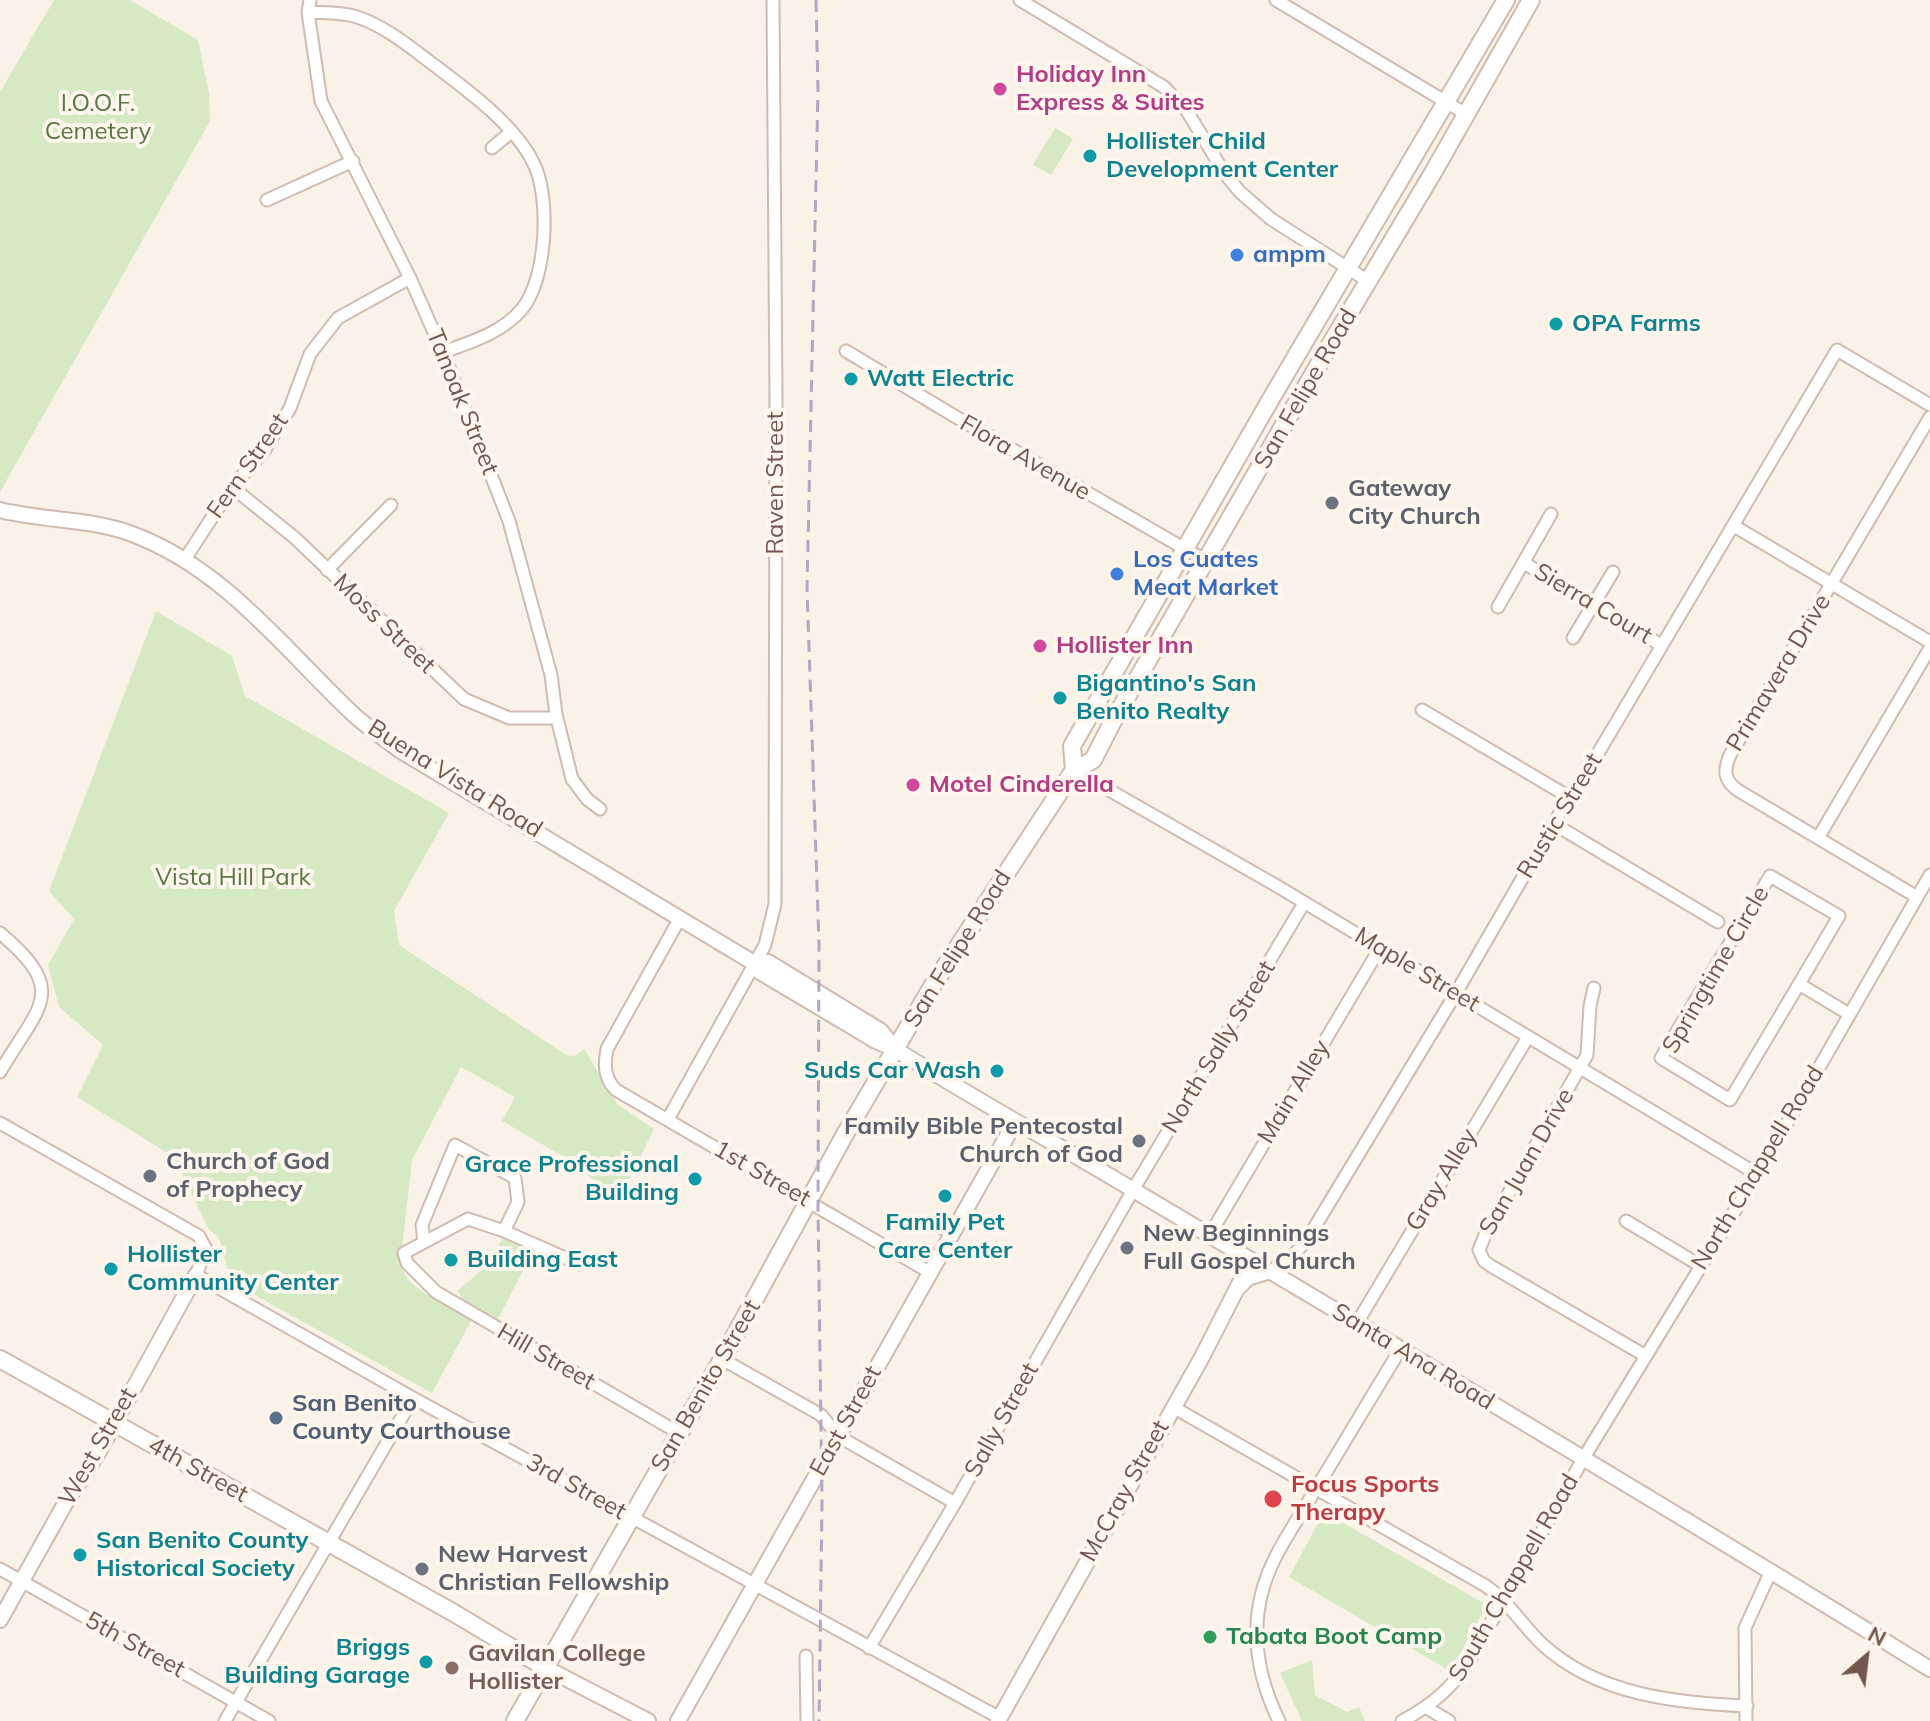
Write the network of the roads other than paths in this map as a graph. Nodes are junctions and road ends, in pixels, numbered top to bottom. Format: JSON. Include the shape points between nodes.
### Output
{"nodes":[{"id":1,"x":773,"y":0,"type":"edge"},
{"id":2,"x":1020,"y":0,"type":"edge"},
{"id":3,"x":1276,"y":0,"type":"edge"},
{"id":4,"x":1506,"y":0,"type":"edge"},
{"id":5,"x":1531,"y":0,"type":"edge"},
{"id":6,"x":309,"y":6,"type":"edge"},
{"id":7,"x":1446,"y":102,"type":"junction"},
{"id":8,"x":1466,"y":114,"type":"junction"},
{"id":9,"x":511,"y":132,"type":"junction"},
{"id":10,"x":492,"y":148,"type":"dead end"},
{"id":11,"x":353,"y":161,"type":"junction"},
{"id":12,"x":267,"y":200,"type":"dead end"},
{"id":13,"x":1348,"y":267,"type":"junction"},
{"id":14,"x":410,"y":278,"type":"junction"},
{"id":15,"x":1368,"y":281,"type":"junction"},
{"id":16,"x":846,"y":351,"type":"dead end"},
{"id":17,"x":443,"y":352,"type":"junction"},
{"id":18,"x":1930,"y":405,"type":"edge"},
{"id":19,"x":1930,"y":417,"type":"edge"},
{"id":20,"x":232,"y":487,"type":"junction"},
{"id":21,"x":391,"y":505,"type":"dead end"},
{"id":22,"x":0,"y":510,"type":"edge"},
{"id":23,"x":1551,"y":514,"type":"dead end"},
{"id":24,"x":1734,"y":526,"type":"junction"},
{"id":25,"x":1184,"y":549,"type":"junction"},
{"id":26,"x":185,"y":559,"type":"junction"},
{"id":27,"x":1206,"y":561,"type":"junction"},
{"id":28,"x":1524,"y":563,"type":"junction"},
{"id":29,"x":327,"y":570,"type":"junction"},
{"id":30,"x":1613,"y":572,"type":"dead end"},
{"id":31,"x":1832,"y":583,"type":"junction"},
{"id":32,"x":1594,"y":604,"type":"junction"},
{"id":33,"x":1498,"y":607,"type":"dead end"},
{"id":34,"x":1573,"y":638,"type":"dead end"},
{"id":35,"x":1661,"y":645,"type":"junction"},
{"id":36,"x":1930,"y":645,"type":"edge"},
{"id":37,"x":1422,"y":710,"type":"dead end"},
{"id":38,"x":556,"y":718,"type":"junction"},
{"id":39,"x":1074,"y":770,"type":"junction"},
{"id":40,"x":1569,"y":797,"type":"junction"},
{"id":41,"x":600,"y":809,"type":"dead end"},
{"id":42,"x":1554,"y":824,"type":"junction"},
{"id":43,"x":1818,"y":838,"type":"junction"},
{"id":44,"x":1930,"y":875,"type":"edge"},
{"id":45,"x":1917,"y":897,"type":"junction"},
{"id":46,"x":1304,"y":903,"type":"junction"},
{"id":47,"x":680,"y":918,"type":"junction"},
{"id":48,"x":1718,"y":922,"type":"dead end"},
{"id":49,"x":0,"y":933,"type":"edge"},
{"id":50,"x":1380,"y":948,"type":"junction"},
{"id":51,"x":754,"y":963,"type":"junction"},
{"id":52,"x":1799,"y":984,"type":"junction"},
{"id":53,"x":1594,"y":988,"type":"dead end"},
{"id":54,"x":1456,"y":993,"type":"junction"},
{"id":55,"x":1849,"y":1014,"type":"junction"},
{"id":56,"x":1528,"y":1037,"type":"junction"},
{"id":57,"x":895,"y":1049,"type":"junction"},
{"id":58,"x":1580,"y":1068,"type":"junction"},
{"id":59,"x":0,"y":1072,"type":"edge"},
{"id":60,"x":668,"y":1119,"type":"junction"},
{"id":61,"x":1015,"y":1122,"type":"junction"},
{"id":62,"x":0,"y":1123,"type":"edge"},
{"id":63,"x":1757,"y":1174,"type":"junction"},
{"id":64,"x":1133,"y":1190,"type":"junction"},
{"id":65,"x":809,"y":1201,"type":"junction"},
{"id":66,"x":1626,"y":1221,"type":"dead end"},
{"id":67,"x":933,"y":1223,"type":"dead end"},
{"id":68,"x":504,"y":1231,"type":"junction"},
{"id":69,"x":953,"y":1234,"type":"junction"},
{"id":70,"x":1209,"y":1236,"type":"junction"},
{"id":71,"x":424,"y":1242,"type":"junction"},
{"id":72,"x":1251,"y":1261,"type":"junction"},
{"id":73,"x":579,"y":1264,"type":"dead end"},
{"id":74,"x":1701,"y":1266,"type":"junction"},
{"id":75,"x":931,"y":1273,"type":"junction"},
{"id":76,"x":1273,"y":1274,"type":"junction"},
{"id":77,"x":196,"y":1275,"type":"junction"},
{"id":78,"x":1233,"y":1295,"type":"junction"},
{"id":79,"x":1357,"y":1323,"type":"junction"},
{"id":80,"x":1400,"y":1350,"type":"junction"},
{"id":81,"x":1644,"y":1355,"type":"junction"},
{"id":82,"x":0,"y":1359,"type":"edge"},
{"id":83,"x":722,"y":1359,"type":"junction"},
{"id":84,"x":413,"y":1398,"type":"junction"},
{"id":85,"x":1173,"y":1407,"type":"junction"},
{"id":86,"x":114,"y":1425,"type":"junction"},
{"id":87,"x":679,"y":1433,"type":"junction"},
{"id":88,"x":838,"y":1436,"type":"junction"},
{"id":89,"x":1583,"y":1459,"type":"junction"},
{"id":90,"x":1316,"y":1489,"type":"junction"},
{"id":91,"x":955,"y":1503,"type":"junction"},
{"id":92,"x":631,"y":1517,"type":"junction"},
{"id":93,"x":330,"y":1544,"type":"junction"},
{"id":94,"x":0,"y":1569,"type":"edge"},
{"id":95,"x":1771,"y":1571,"type":"junction"},
{"id":96,"x":22,"y":1581,"type":"junction"},
{"id":97,"x":755,"y":1585,"type":"junction"},
{"id":98,"x":1505,"y":1600,"type":"junction"},
{"id":99,"x":0,"y":1620,"type":"edge"},
{"id":100,"x":869,"y":1648,"type":"junction"},
{"id":101,"x":806,"y":1656,"type":"dead end"},
{"id":102,"x":544,"y":1667,"type":"junction"},
{"id":103,"x":1930,"y":1669,"type":"edge"},
{"id":104,"x":235,"y":1702,"type":"junction"},
{"id":105,"x":1747,"y":1706,"type":"junction"},
{"id":106,"x":1427,"y":1708,"type":"junction"},
{"id":107,"x":999,"y":1719,"type":"edge"},
{"id":108,"x":225,"y":1721,"type":"edge"},
{"id":109,"x":269,"y":1721,"type":"edge"},
{"id":110,"x":515,"y":1721,"type":"edge"},
{"id":111,"x":648,"y":1721,"type":"edge"},
{"id":112,"x":678,"y":1721,"type":"edge"},
{"id":113,"x":807,"y":1721,"type":"edge"},
{"id":114,"x":1279,"y":1721,"type":"edge"},
{"id":115,"x":1402,"y":1721,"type":"edge"},
{"id":116,"x":1449,"y":1721,"type":"edge"},
{"id":117,"x":1746,"y":1721,"type":"edge"}],
"edges":[{"from":1,"to":51,"type":"street","name":"Raven Street","via":[[775,904],[765,945]]},
{"from":2,"to":13,"type":"street","via":[[1164,87],[1187,111],[1240,192],[1271,219]]},
{"from":3,"to":7,"type":"street"},
{"from":4,"to":7,"type":"main road","name":"San Felipe Road"},
{"from":5,"to":8,"type":"main road","name":"San Felipe Road"},
{"from":6,"to":9,"type":"street","via":[[356,16],[395,36],[462,86]]},
{"from":6,"to":11,"type":"street","name":"Tanoak Street","via":[[321,101]]},
{"from":7,"to":8,"type":"street"},
{"from":7,"to":13,"type":"main road","name":"San Felipe Road"},
{"from":8,"to":15,"type":"main road","name":"San Felipe Road"},
{"from":9,"to":10,"type":"street"},
{"from":9,"to":17,"type":"street","via":[[534,163],[545,213],[543,259],[523,308],[492,334]]},
{"from":11,"to":12,"type":"street"},
{"from":11,"to":14,"type":"street","name":"Tanoak Street"},
{"from":13,"to":15,"type":"street"},
{"from":13,"to":25,"type":"main road","name":"San Felipe Road"},
{"from":14,"to":17,"type":"street","name":"Tanoak Street"},
{"from":14,"to":20,"type":"street","name":"Fern Street","via":[[338,318],[310,354],[290,408],[264,451]]},
{"from":15,"to":27,"type":"main road","name":"San Felipe Road"},
{"from":16,"to":25,"type":"street","name":"Flora Avenue"},
{"from":17,"to":38,"type":"street","name":"Tanoak Street","via":[[509,521],[551,675]]},
{"from":18,"to":24,"type":"street","name":"Rustic Street","via":[[1837,350]]},
{"from":19,"to":31,"type":"street","name":"Primavera Drive"},
{"from":20,"to":26,"type":"street","name":"Fern Street"},
{"from":20,"to":29,"type":"street","name":"Moss Street"},
{"from":21,"to":29,"type":"street"},
{"from":22,"to":26,"type":"street","name":"Buena Vista Road","via":[[129,532]]},
{"from":23,"to":28,"type":"street"},
{"from":24,"to":31,"type":"street"},
{"from":24,"to":35,"type":"street","name":"Rustic Street"},
{"from":25,"to":27,"type":"street","name":"Flora Avenue"},
{"from":25,"to":39,"type":"main road","name":"San Felipe Road","via":[[1072,746]]},
{"from":26,"to":47,"type":"street","name":"Buena Vista Road","via":[[220,584],[355,716],[401,751]]},
{"from":27,"to":39,"type":"main road","name":"San Felipe Road","via":[[1093,760]]},
{"from":28,"to":32,"type":"street","name":"Sierra Court"},
{"from":28,"to":33,"type":"street"},
{"from":29,"to":38,"type":"street","name":"Moss Street","via":[[464,699],[509,718]]},
{"from":30,"to":32,"type":"street"},
{"from":31,"to":36,"type":"street"},
{"from":31,"to":43,"type":"street","name":"Primavera Drive","via":[[1725,768],[1732,787]]},
{"from":32,"to":34,"type":"street"},
{"from":32,"to":35,"type":"street","name":"Sierra Court"},
{"from":35,"to":40,"type":"street","name":"Rustic Street"},
{"from":36,"to":43,"type":"street"},
{"from":37,"to":40,"type":"street"},
{"from":38,"to":41,"type":"street","name":"Tanoak Street","via":[[572,779]]},
{"from":39,"to":46,"type":"street","name":"Maple Street"},
{"from":39,"to":57,"type":"main road","name":"San Felipe Road"},
{"from":40,"to":42,"type":"street","name":"Rustic Street"},
{"from":42,"to":48,"type":"street"},
{"from":42,"to":54,"type":"street","name":"Rustic Street"},
{"from":43,"to":45,"type":"street","name":"Primavera Drive"},
{"from":44,"to":45,"type":"street","name":"North Chappell Road"},
{"from":45,"to":55,"type":"street","name":"North Chappell Road"},
{"from":46,"to":50,"type":"street","name":"Maple Street"},
{"from":46,"to":64,"type":"street","name":"North Sally Street"},
{"from":47,"to":51,"type":"street","name":"Buena Vista Road"},
{"from":47,"to":60,"type":"street","name":"1st Street","via":[[612,1037],[605,1067],[616,1090]]},
{"from":49,"to":59,"type":"street","via":[[35,967],[44,990]]},
{"from":50,"to":54,"type":"street","name":"Maple Street"},
{"from":50,"to":70,"type":"street","name":"Main Alley"},
{"from":51,"to":57,"type":"street","name":"Buena Vista Road","via":[[760,972]]},
{"from":51,"to":60,"type":"street","name":"Raven Street"},
{"from":52,"to":52,"type":"street","name":"Springtime Circle","via":[[1839,916],[1770,876],[1661,1058],[1730,1100]]},
{"from":52,"to":55,"type":"street"},
{"from":53,"to":58,"type":"street","via":[[1590,1043]]},
{"from":54,"to":56,"type":"street","name":"Maple Street"},
{"from":54,"to":76,"type":"street","name":"Rustic Street","via":[[1308,1238],[1291,1262]]},
{"from":55,"to":63,"type":"street","name":"North Chappell Road"},
{"from":56,"to":58,"type":"street","name":"Maple Street"},
{"from":56,"to":79,"type":"street","name":"Gray Alley"},
{"from":57,"to":61,"type":"street","name":"Santa Ana Road"},
{"from":57,"to":65,"type":"main road","name":"San Benito Street"},
{"from":58,"to":63,"type":"street","name":"Maple Street"},
{"from":58,"to":81,"type":"street","name":"San Juan Drive","via":[[1485,1235],[1480,1255]]},
{"from":60,"to":65,"type":"street","name":"1st Street"},
{"from":61,"to":64,"type":"street","name":"Santa Ana Road"},
{"from":61,"to":69,"type":"street","name":"East Street"},
{"from":62,"to":77,"type":"street","via":[[199,1236],[206,1249]]},
{"from":63,"to":74,"type":"street","name":"North Chappell Road"},
{"from":64,"to":70,"type":"street","name":"Santa Ana Road"},
{"from":64,"to":91,"type":"street","name":"Sally Street"},
{"from":65,"to":75,"type":"street","name":"1st Street"},
{"from":65,"to":83,"type":"main road","name":"San Benito Street"},
{"from":66,"to":74,"type":"street"},
{"from":67,"to":69,"type":"street"},
{"from":68,"to":71,"type":"street","via":[[468,1219]]},
{"from":68,"to":71,"type":"street","via":[[518,1202],[515,1178],[455,1145],[422,1225]]},
{"from":68,"to":73,"type":"street"},
{"from":69,"to":75,"type":"street","name":"East Street"},
{"from":70,"to":72,"type":"street","name":"Santa Ana Road"},
{"from":71,"to":87,"type":"street","name":"Hill Street","via":[[404,1253],[407,1263],[436,1292]]},
{"from":72,"to":76,"type":"street","name":"Santa Ana Road"},
{"from":72,"to":78,"type":"street","name":"McCray Street"},
{"from":74,"to":81,"type":"street","name":"North Chappell Road"},
{"from":75,"to":88,"type":"street","name":"East Street"},
{"from":76,"to":78,"type":"street","name":"Rustic Street","via":[[1249,1279]]},
{"from":76,"to":79,"type":"street","name":"Santa Ana Road"},
{"from":77,"to":84,"type":"street","name":"3rd Street"},
{"from":77,"to":86,"type":"street","name":"West Street"},
{"from":78,"to":85,"type":"street","name":"McCray Street"},
{"from":79,"to":80,"type":"street","name":"Santa Ana Road"},
{"from":80,"to":89,"type":"street","name":"Santa Ana Road"},
{"from":80,"to":90,"type":"street"},
{"from":81,"to":89,"type":"street","name":"North Chappell Road"},
{"from":82,"to":86,"type":"main road","name":"4th Street"},
{"from":83,"to":87,"type":"main road","name":"San Benito Street"},
{"from":83,"to":88,"type":"street","via":[[821,1415]]},
{"from":84,"to":92,"type":"street","name":"3rd Street"},
{"from":84,"to":93,"type":"street"},
{"from":85,"to":90,"type":"street"},
{"from":85,"to":107,"type":"street","name":"McCray Street"},
{"from":86,"to":93,"type":"main road","name":"4th Street"},
{"from":86,"to":96,"type":"street","name":"West Street"},
{"from":87,"to":92,"type":"main road","name":"San Benito Street"},
{"from":88,"to":91,"type":"street"},
{"from":88,"to":97,"type":"street","name":"East Street"},
{"from":89,"to":95,"type":"street","name":"Santa Ana Road"},
{"from":89,"to":98,"type":"street","name":"South Chappell Road"},
{"from":90,"to":98,"type":"street"},
{"from":90,"to":114,"type":"street","via":[[1267,1578],[1259,1609],[1261,1676]]},
{"from":91,"to":100,"type":"street","name":"Sally Street"},
{"from":92,"to":97,"type":"street","name":"3rd Street"},
{"from":92,"to":102,"type":"main road","name":"San Benito Street"},
{"from":93,"to":102,"type":"main road","name":"4th Street"},
{"from":93,"to":104,"type":"street"},
{"from":94,"to":96,"type":"street","name":"5th Street"},
{"from":95,"to":103,"type":"street","name":"Santa Ana Road"},
{"from":95,"to":105,"type":"street","via":[[1745,1628]]},
{"from":96,"to":99,"type":"street","name":"West Street"},
{"from":96,"to":104,"type":"street","name":"5th Street"},
{"from":97,"to":100,"type":"street","name":"3rd Street"},
{"from":97,"to":112,"type":"street","name":"East Street"},
{"from":98,"to":105,"type":"street","via":[[1543,1645],[1603,1681],[1660,1698]]},
{"from":98,"to":106,"type":"street","name":"South Chappell Road","via":[[1458,1679]]},
{"from":100,"to":107,"type":"street","name":"3rd Street"},
{"from":101,"to":113,"type":"street"},
{"from":102,"to":110,"type":"main road","name":"San Benito Street"},
{"from":102,"to":111,"type":"street","name":"4th Street"},
{"from":104,"to":108,"type":"street"},
{"from":104,"to":109,"type":"street","name":"5th Street"},
{"from":105,"to":117,"type":"street"},
{"from":106,"to":115,"type":"street","name":"South Chappell Road"},
{"from":106,"to":116,"type":"street"}]}
